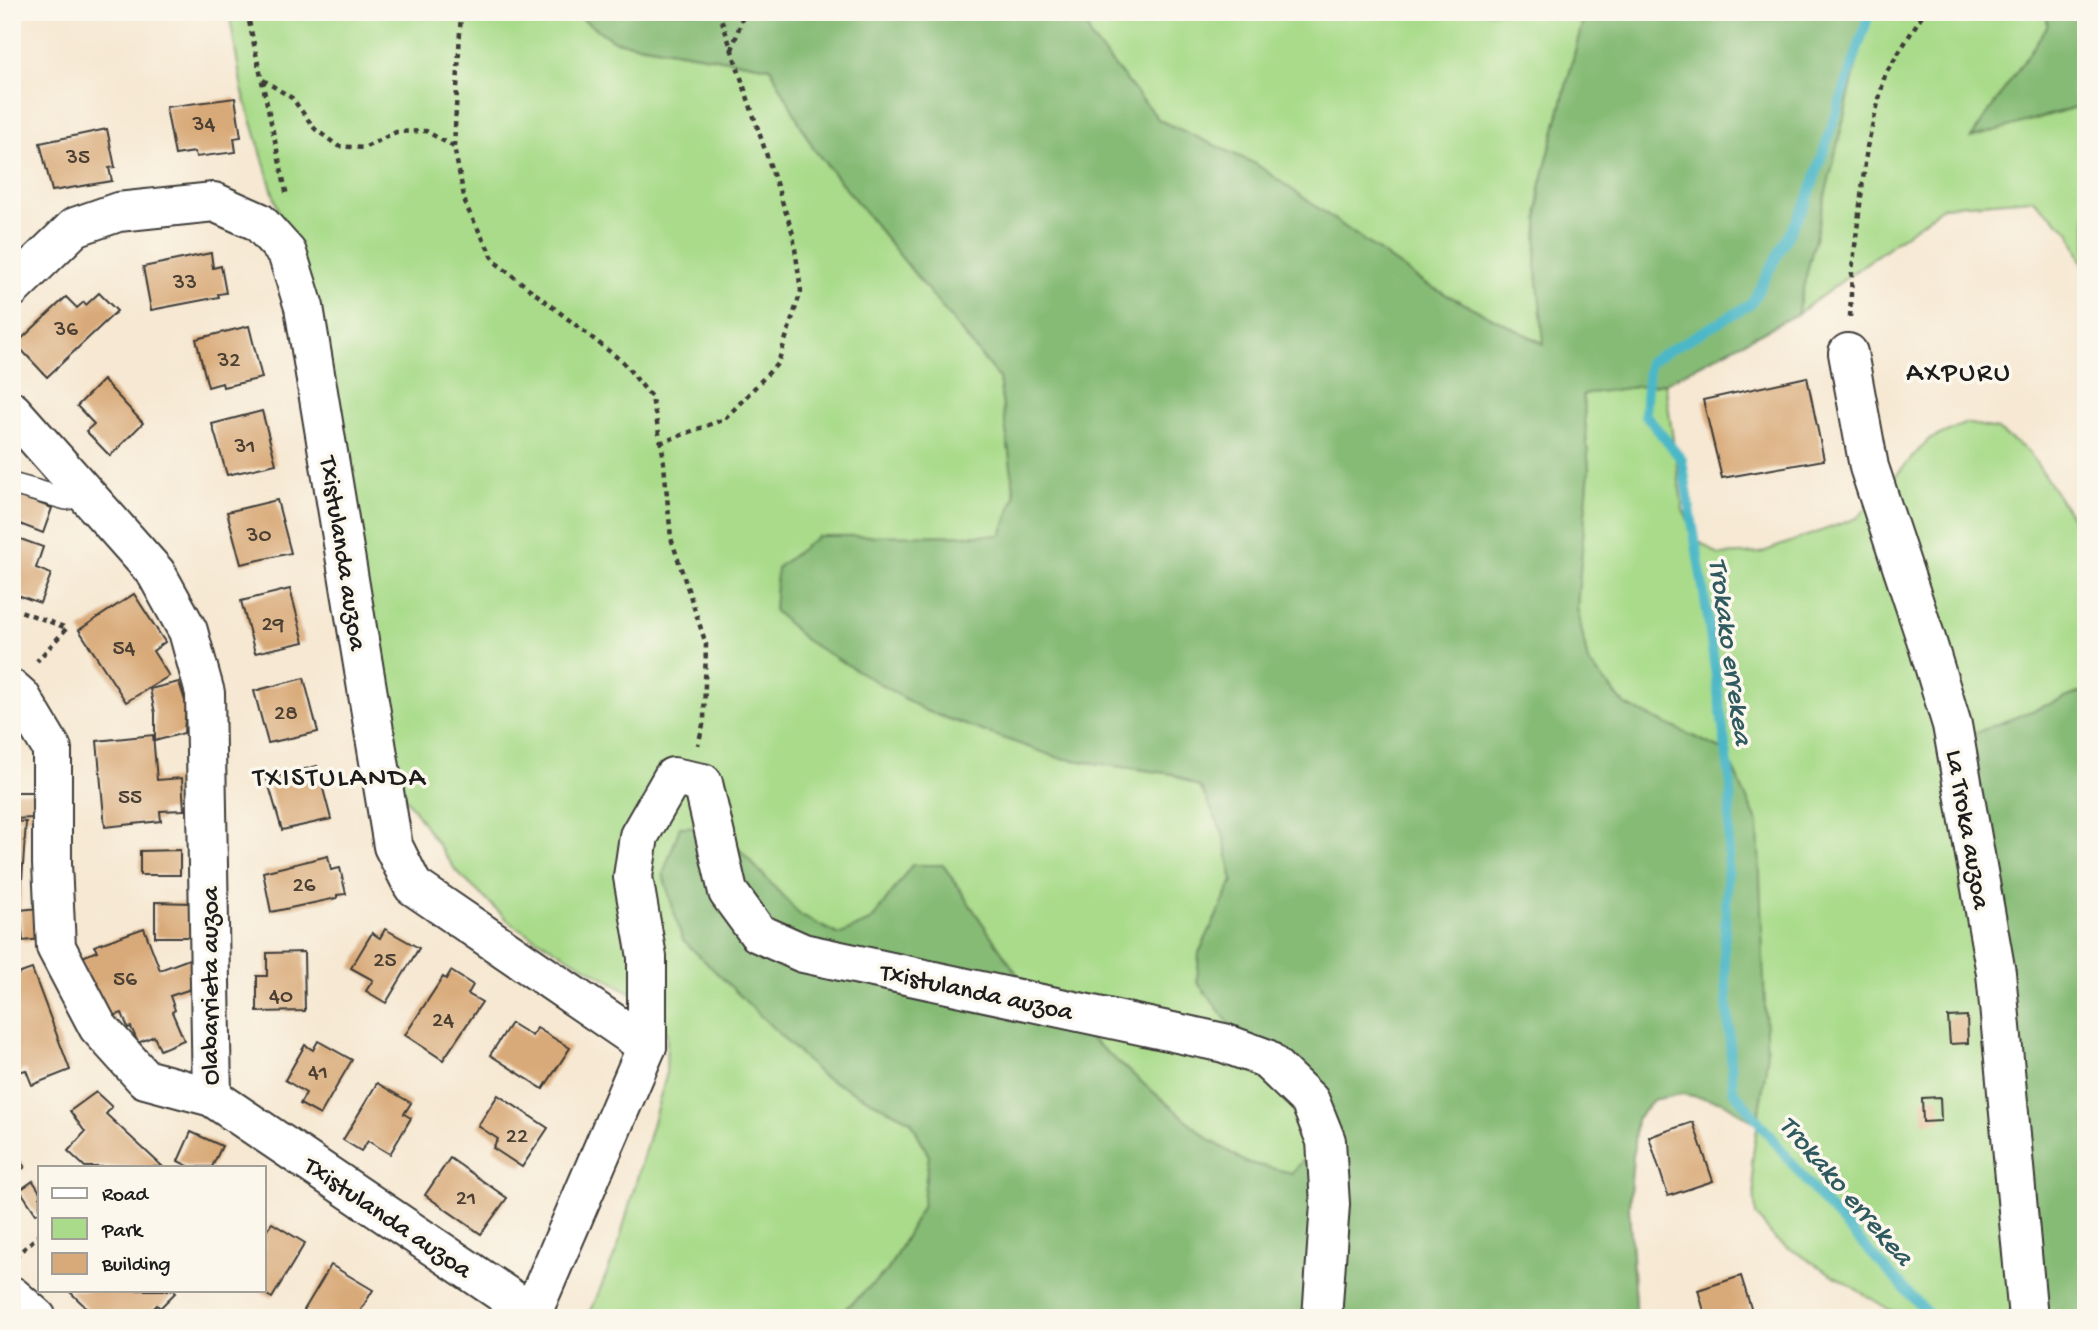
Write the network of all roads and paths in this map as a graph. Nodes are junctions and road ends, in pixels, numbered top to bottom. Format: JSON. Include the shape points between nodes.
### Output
{"nodes":[{"id":1,"x":247,"y":12,"type":"edge"},
{"id":2,"x":461,"y":12,"type":"edge"},
{"id":3,"x":719,"y":12,"type":"edge"},
{"id":4,"x":744,"y":12,"type":"edge"},
{"id":5,"x":1923,"y":12,"type":"edge"},
{"id":6,"x":732,"y":51,"type":"junction"},
{"id":7,"x":263,"y":80,"type":"junction"},
{"id":8,"x":454,"y":147,"type":"junction"},
{"id":9,"x":275,"y":240,"type":"junction"},
{"id":10,"x":12,"y":288,"type":"edge"},
{"id":11,"x":1848,"y":352,"type":"joint"},
{"id":12,"x":12,"y":411,"type":"edge"},
{"id":13,"x":660,"y":443,"type":"junction"},
{"id":14,"x":12,"y":484,"type":"edge"},
{"id":15,"x":86,"y":494,"type":"junction"},
{"id":16,"x":12,"y":608,"type":"edge"},
{"id":17,"x":21,"y":674,"type":"edge"},
{"id":18,"x":690,"y":780,"type":"junction"},
{"id":19,"x":647,"y":1046,"type":"junction"},
{"id":20,"x":212,"y":1097,"type":"junction"},
{"id":21,"x":38,"y":1236,"type":"edge"},
{"id":22,"x":12,"y":1260,"type":"edge"},
{"id":23,"x":12,"y":1296,"type":"edge"},
{"id":24,"x":531,"y":1315,"type":"edge"},
{"id":25,"x":37,"y":1318,"type":"edge"},
{"id":26,"x":1322,"y":1318,"type":"edge"},
{"id":27,"x":2028,"y":1318,"type":"edge"}],
"edges":[{"from":1,"to":7,"type":"path"},
{"from":2,"to":8,"type":"path"},
{"from":3,"to":6,"type":"path"},
{"from":4,"to":6,"type":"path"},
{"from":5,"to":11,"type":"path","via":[[1885,75],[1867,147]]},
{"from":6,"to":13,"type":"path","via":[[793,234],[801,290],[778,363],[725,419]]},
{"from":7,"to":8,"type":"path","via":[[292,98],[315,130],[338,146],[364,148],[396,132],[426,131]]},
{"from":7,"to":9,"type":"path","via":[[291,213]]},
{"from":8,"to":13,"type":"path","via":[[466,206],[495,262],[623,362],[652,398]]},
{"from":9,"to":10,"type":"street","name":"Txistulanda auzoa","via":[[259,222],[214,202],[118,212],[75,227]]},
{"from":9,"to":19,"type":"street","name":"Txistulanda auzoa","via":[[287,253],[304,307],[393,846],[413,886]]},
{"from":11,"to":27,"type":"street","name":"La Troka auzoa","via":[[1869,467],[1952,725],[1996,973]]},
{"from":12,"to":15,"type":"street"},
{"from":13,"to":18,"type":"path","via":[[671,538],[706,645],[704,721]]},
{"from":14,"to":15,"type":"lane","via":[[66,499]]},
{"from":15,"to":20,"type":"street","name":"Olabarrieta auzoa","via":[[156,573],[188,631],[205,693]]},
{"from":16,"to":17,"type":"path","via":[[67,628]]},
{"from":17,"to":20,"type":"street","name":"Olabarrieta auzoa","via":[[21,697],[52,750],[56,947],[98,1027],[145,1079]]},
{"from":18,"to":19,"type":"street","name":"Txistulanda auzoa","via":[[673,777],[639,836],[633,877],[647,957]]},
{"from":18,"to":26,"type":"street","name":"Txistulanda auzoa","via":[[703,783],[728,892],[758,933],[803,953],[1224,1043],[1265,1058],[1310,1101],[1326,1141],[1329,1204]]},
{"from":19,"to":24,"type":"street","name":"Txistulanda auzoa"},
{"from":20,"to":24,"type":"street","name":"Txistulanda auzoa"},
{"from":21,"to":22,"type":"path"},
{"from":23,"to":25,"type":"street"}]}
